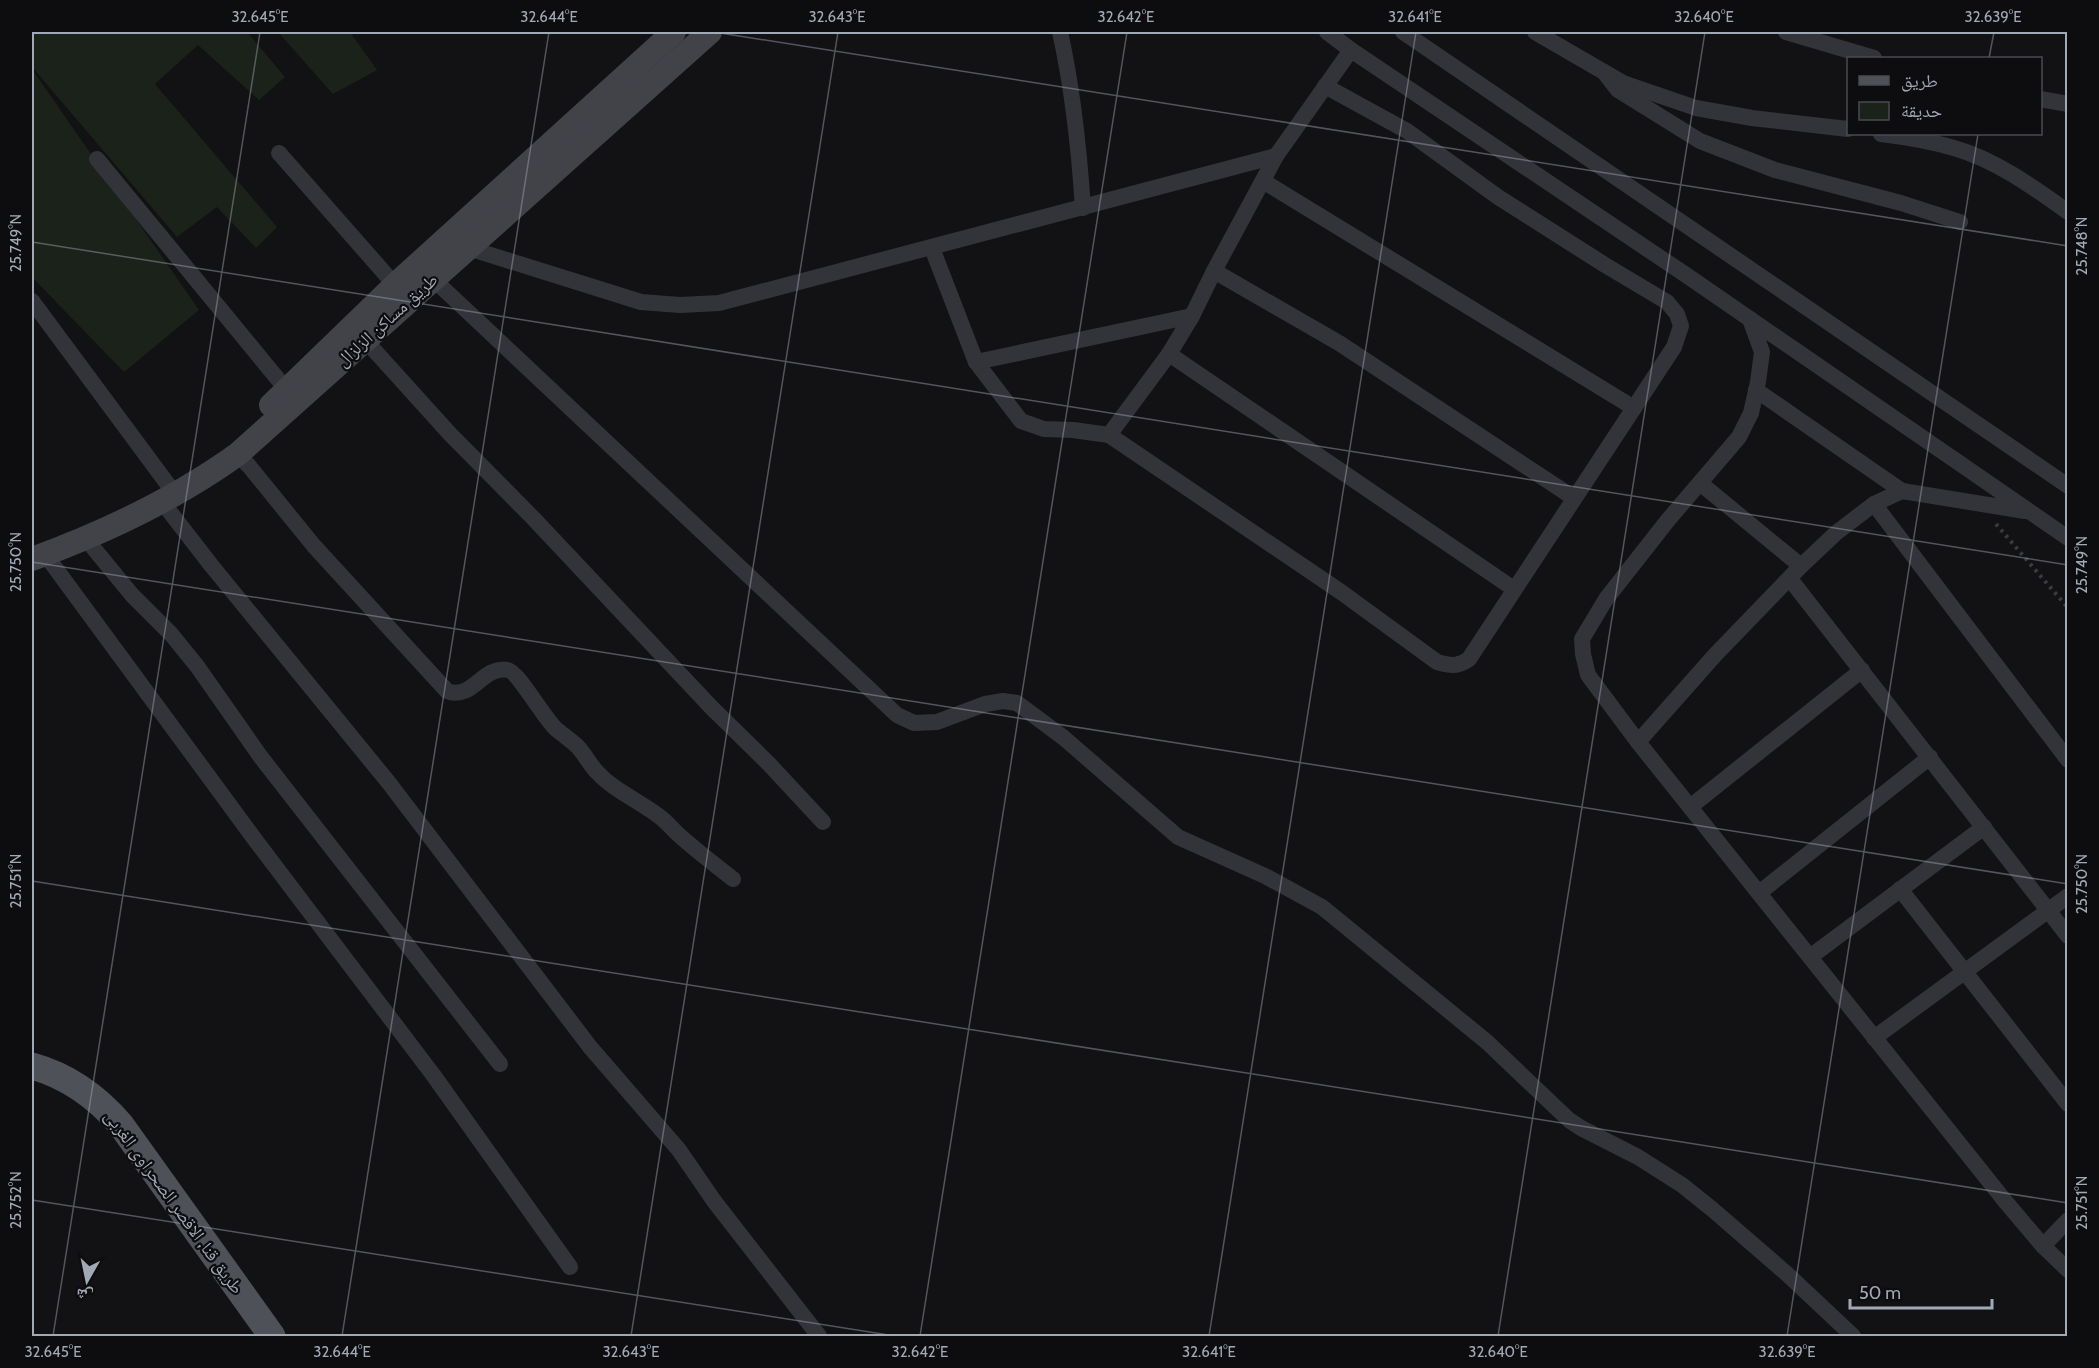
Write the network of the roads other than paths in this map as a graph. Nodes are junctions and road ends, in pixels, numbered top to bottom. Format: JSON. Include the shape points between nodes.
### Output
{"nodes":[{"id":1,"x":674,"y":32,"type":"edge"},
{"id":2,"x":710,"y":32,"type":"edge"},
{"id":3,"x":1060,"y":32,"type":"edge"},
{"id":4,"x":1327,"y":32,"type":"edge"},
{"id":5,"x":1403,"y":32,"type":"edge"},
{"id":6,"x":1535,"y":32,"type":"edge"},
{"id":7,"x":1786,"y":32,"type":"edge"},
{"id":8,"x":1351,"y":50,"type":"junction"},
{"id":9,"x":1871,"y":57,"type":"edge"},
{"id":10,"x":1604,"y":72,"type":"junction"},
{"id":11,"x":1325,"y":86,"type":"junction"},
{"id":12,"x":2042,"y":99,"type":"edge"},
{"id":13,"x":2067,"y":104,"type":"edge"},
{"id":14,"x":1847,"y":129,"type":"edge"},
{"id":15,"x":1889,"y":135,"type":"edge"},
{"id":16,"x":279,"y":153,"type":"dead end"},
{"id":17,"x":1276,"y":156,"type":"junction"},
{"id":18,"x":97,"y":159,"type":"dead end"},
{"id":19,"x":1263,"y":181,"type":"junction"},
{"id":20,"x":1083,"y":208,"type":"junction"},
{"id":21,"x":2067,"y":212,"type":"edge"},
{"id":22,"x":1960,"y":222,"type":"dead end"},
{"id":23,"x":455,"y":244,"type":"junction"},
{"id":24,"x":932,"y":248,"type":"junction"},
{"id":25,"x":1214,"y":271,"type":"junction"},
{"id":26,"x":432,"y":279,"type":"junction"},
{"id":27,"x":394,"y":285,"type":"junction"},
{"id":28,"x":32,"y":301,"type":"edge"},
{"id":29,"x":1192,"y":316,"type":"junction"},
{"id":30,"x":1750,"y":319,"type":"junction"},
{"id":31,"x":365,"y":340,"type":"junction"},
{"id":32,"x":1169,"y":354,"type":"junction"},
{"id":33,"x":976,"y":362,"type":"junction"},
{"id":34,"x":286,"y":389,"type":"junction"},
{"id":35,"x":1756,"y":390,"type":"junction"},
{"id":36,"x":1634,"y":408,"type":"junction"},
{"id":37,"x":1109,"y":435,"type":"junction"},
{"id":38,"x":238,"y":454,"type":"junction"},
{"id":39,"x":1700,"y":483,"type":"junction"},
{"id":40,"x":2067,"y":486,"type":"edge"},
{"id":41,"x":1902,"y":491,"type":"junction"},
{"id":42,"x":166,"y":494,"type":"junction"},
{"id":43,"x":1574,"y":498,"type":"junction"},
{"id":44,"x":1874,"y":504,"type":"junction"},
{"id":45,"x":2030,"y":512,"type":"junction"},
{"id":46,"x":2067,"y":538,"type":"edge"},
{"id":47,"x":86,"y":540,"type":"junction"},
{"id":48,"x":36,"y":554,"type":"edge"},
{"id":49,"x":1801,"y":566,"type":"junction"},
{"id":50,"x":1790,"y":579,"type":"junction"},
{"id":51,"x":1514,"y":589,"type":"junction"},
{"id":52,"x":1862,"y":670,"type":"junction"},
{"id":53,"x":1638,"y":742,"type":"junction"},
{"id":54,"x":1930,"y":757,"type":"junction"},
{"id":55,"x":2067,"y":760,"type":"edge"},
{"id":56,"x":1690,"y":807,"type":"junction"},
{"id":57,"x":823,"y":822,"type":"dead end"},
{"id":58,"x":1984,"y":827,"type":"junction"},
{"id":59,"x":733,"y":879,"type":"dead end"},
{"id":60,"x":1900,"y":890,"type":"junction"},
{"id":61,"x":1759,"y":893,"type":"junction"},
{"id":62,"x":2067,"y":896,"type":"edge"},
{"id":63,"x":2046,"y":910,"type":"junction"},
{"id":64,"x":2067,"y":936,"type":"edge"},
{"id":65,"x":1810,"y":957,"type":"junction"},
{"id":66,"x":1965,"y":970,"type":"junction"},
{"id":67,"x":1874,"y":1038,"type":"junction"},
{"id":68,"x":500,"y":1064,"type":"dead end"},
{"id":69,"x":32,"y":1066,"type":"edge"},
{"id":70,"x":2067,"y":1104,"type":"edge"},
{"id":71,"x":2067,"y":1220,"type":"edge"},
{"id":72,"x":2043,"y":1246,"type":"junction"},
{"id":73,"x":570,"y":1267,"type":"dead end"},
{"id":74,"x":2067,"y":1270,"type":"edge"},
{"id":75,"x":272,"y":1336,"type":"edge"},
{"id":76,"x":819,"y":1336,"type":"edge"},
{"id":77,"x":1853,"y":1336,"type":"edge"}],
"edges":[{"from":1,"to":23,"type":"street","name":"طريق مساكن الزلزال"},
{"from":2,"to":23,"type":"street","name":"طريق مساكن الزلزال"},
{"from":3,"to":20,"type":"street","via":[[1078,137]]},
{"from":4,"to":8,"type":"street"},
{"from":5,"to":40,"type":"street"},
{"from":6,"to":10,"type":"street"},
{"from":7,"to":9,"type":"street"},
{"from":8,"to":11,"type":"street"},
{"from":8,"to":30,"type":"street"},
{"from":10,"to":14,"type":"street","via":[[1623,83],[1696,108]]},
{"from":10,"to":22,"type":"street","via":[[1618,90],[1700,141],[1775,170],[1901,202]]},
{"from":11,"to":17,"type":"street"},
{"from":11,"to":36,"type":"street","via":[[1407,131],[1498,197],[1671,306],[1681,326],[1674,347]]},
{"from":12,"to":13,"type":"street"},
{"from":15,"to":21,"type":"street","via":[[1919,139],[1998,166]]},
{"from":16,"to":27,"type":"street"},
{"from":17,"to":19,"type":"street"},
{"from":17,"to":20,"type":"street"},
{"from":18,"to":34,"type":"street"},
{"from":19,"to":25,"type":"street"},
{"from":19,"to":36,"type":"street"},
{"from":20,"to":24,"type":"street"},
{"from":23,"to":24,"type":"street","via":[[632,299],[680,305],[719,303]]},
{"from":23,"to":26,"type":"street","name":"طريق مساكن الزلزال"},
{"from":23,"to":27,"type":"street","name":"طريق مساكن الزلزال"},
{"from":24,"to":33,"type":"street"},
{"from":25,"to":29,"type":"street"},
{"from":25,"to":43,"type":"street","via":[[1340,343]]},
{"from":26,"to":31,"type":"street","name":"طريق مساكن الزلزال"},
{"from":26,"to":77,"type":"street","via":[[897,715],[914,723],[937,722],[985,704],[1017,703],[1064,738],[1178,837],[1322,907],[1486,1042],[1569,1120],[1660,1170],[1712,1209]]},
{"from":27,"to":34,"type":"street","name":"طريق مساكن الزلزال"},
{"from":28,"to":42,"type":"street"},
{"from":29,"to":32,"type":"street"},
{"from":29,"to":33,"type":"street"},
{"from":30,"to":35,"type":"street","via":[[1762,352]]},
{"from":30,"to":45,"type":"street"},
{"from":31,"to":38,"type":"street","name":"طريق مساكن الزلزال"},
{"from":31,"to":57,"type":"street","via":[[450,434]]},
{"from":32,"to":37,"type":"street"},
{"from":32,"to":51,"type":"street"},
{"from":33,"to":37,"type":"street","via":[[1021,421],[1044,429]]},
{"from":34,"to":42,"type":"street","name":"طريق مساكن الزلزال","via":[[250,427]]},
{"from":35,"to":39,"type":"street","via":[[1751,413],[1739,437]]},
{"from":35,"to":41,"type":"street"},
{"from":36,"to":43,"type":"street"},
{"from":37,"to":51,"type":"street","via":[[1437,662],[1459,666],[1469,659]]},
{"from":38,"to":42,"type":"street","name":"طريق مساكن الزلزال","via":[[205,477]]},
{"from":38,"to":59,"type":"street","via":[[314,546],[447,691],[468,691],[497,670],[514,672],[544,716],[578,747],[596,772],[661,817]]},
{"from":39,"to":49,"type":"street"},
{"from":39,"to":53,"type":"street","via":[[1606,599],[1582,639],[1588,675]]},
{"from":41,"to":44,"type":"street"},
{"from":41,"to":45,"type":"street"},
{"from":42,"to":47,"type":"street","name":"طريق مساكن الزلزال"},
{"from":42,"to":48,"type":"street","name":"طريق مساكن الزلزال","via":[[106,518]]},
{"from":42,"to":76,"type":"street","via":[[211,565],[389,783],[591,1047],[679,1150]]},
{"from":43,"to":51,"type":"street"},
{"from":44,"to":49,"type":"street"},
{"from":44,"to":55,"type":"street"},
{"from":45,"to":46,"type":"street"},
{"from":47,"to":48,"type":"street","name":"طريق مساكن الزلزال"},
{"from":47,"to":68,"type":"street","via":[[197,666],[260,756]]},
{"from":48,"to":73,"type":"street","via":[[434,1076]]},
{"from":49,"to":50,"type":"street"},
{"from":50,"to":52,"type":"street"},
{"from":50,"to":53,"type":"street","via":[[1715,655]]},
{"from":52,"to":54,"type":"street"},
{"from":52,"to":56,"type":"street"},
{"from":53,"to":56,"type":"street"},
{"from":54,"to":58,"type":"street"},
{"from":54,"to":61,"type":"street"},
{"from":56,"to":61,"type":"street"},
{"from":58,"to":60,"type":"street"},
{"from":58,"to":63,"type":"street"},
{"from":60,"to":65,"type":"street"},
{"from":60,"to":66,"type":"street"},
{"from":61,"to":65,"type":"street"},
{"from":62,"to":63,"type":"street"},
{"from":63,"to":64,"type":"street"},
{"from":63,"to":66,"type":"street"},
{"from":65,"to":67,"type":"street"},
{"from":66,"to":67,"type":"street"},
{"from":66,"to":70,"type":"street"},
{"from":67,"to":72,"type":"street"},
{"from":69,"to":75,"type":"main road","name":"طريق قنا, الاقصر الصحراوى الغربى","via":[[73,1083],[107,1109]]},
{"from":71,"to":72,"type":"street"},
{"from":72,"to":74,"type":"street"}]}
